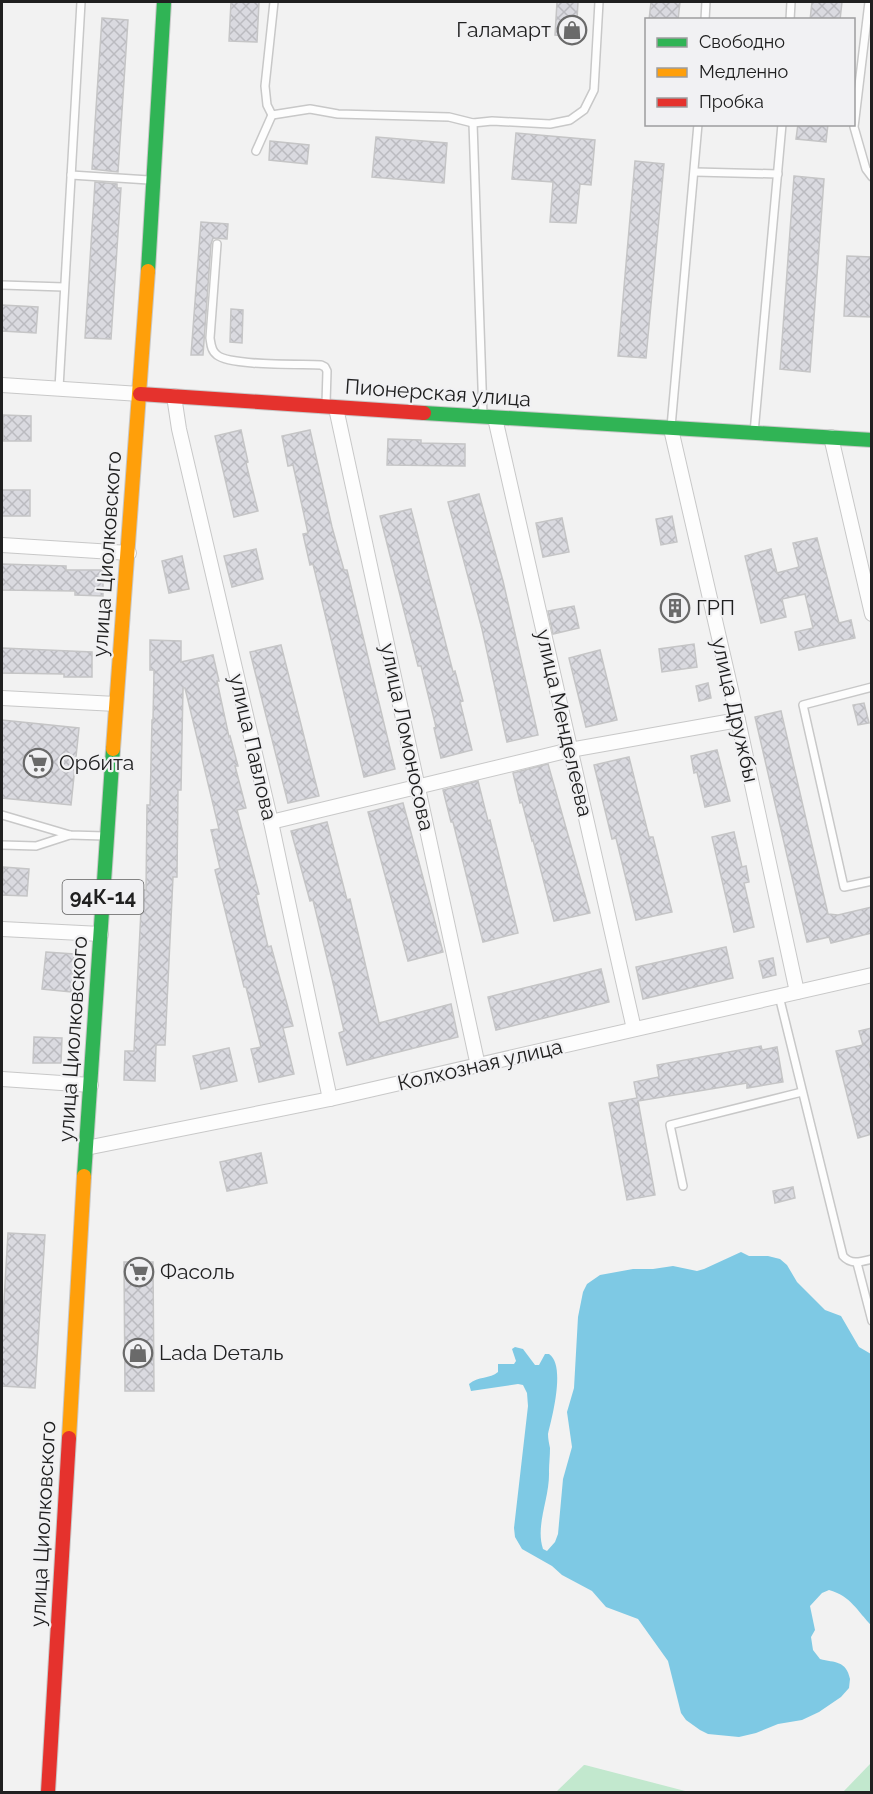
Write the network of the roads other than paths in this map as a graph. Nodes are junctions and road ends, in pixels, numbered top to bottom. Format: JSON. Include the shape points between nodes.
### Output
{"nodes":[{"id":1,"x":81,"y":2,"type":"edge"},
{"id":2,"x":164,"y":2,"type":"edge"},
{"id":3,"x":274,"y":2,"type":"edge"},
{"id":4,"x":599,"y":2,"type":"edge"},
{"id":5,"x":706,"y":2,"type":"edge"},
{"id":6,"x":791,"y":2,"type":"edge"},
{"id":7,"x":869,"y":2,"type":"edge"},
{"id":8,"x":705,"y":18,"type":"edge"},
{"id":9,"x":790,"y":18,"type":"edge"},
{"id":10,"x":272,"y":115,"type":"junction"},
{"id":11,"x":855,"y":119,"type":"edge"},
{"id":12,"x":473,"y":123,"type":"junction"},
{"id":13,"x":698,"y":126,"type":"edge"},
{"id":14,"x":782,"y":126,"type":"edge"},
{"id":15,"x":854,"y":126,"type":"edge"},
{"id":16,"x":256,"y":151,"type":"dead end"},
{"id":17,"x":695,"y":172,"type":"junction"},
{"id":18,"x":778,"y":174,"type":"junction"},
{"id":19,"x":71,"y":175,"type":"junction"},
{"id":20,"x":872,"y":177,"type":"edge"},
{"id":21,"x":152,"y":181,"type":"junction"},
{"id":22,"x":217,"y":243,"type":"dead end"},
{"id":23,"x":2,"y":285,"type":"edge"},
{"id":24,"x":64,"y":288,"type":"junction"},
{"id":25,"x":2,"y":385,"type":"edge"},
{"id":26,"x":59,"y":388,"type":"junction"},
{"id":27,"x":140,"y":394,"type":"junction"},
{"id":28,"x":174,"y":396,"type":"junction"},
{"id":29,"x":331,"y":408,"type":"junction"},
{"id":30,"x":489,"y":418,"type":"junction"},
{"id":31,"x":670,"y":429,"type":"junction"},
{"id":32,"x":754,"y":433,"type":"junction"},
{"id":33,"x":831,"y":437,"type":"junction"},
{"id":34,"x":872,"y":440,"type":"edge"},
{"id":35,"x":2,"y":545,"type":"edge"},
{"id":36,"x":129,"y":553,"type":"junction"},
{"id":37,"x":872,"y":614,"type":"edge"},
{"id":38,"x":872,"y":687,"type":"edge"},
{"id":39,"x":2,"y":698,"type":"edge"},
{"id":40,"x":116,"y":704,"type":"junction"},
{"id":41,"x":738,"y":720,"type":"junction"},
{"id":42,"x":570,"y":750,"type":"junction"},
{"id":43,"x":417,"y":787,"type":"junction"},
{"id":44,"x":2,"y":815,"type":"edge"},
{"id":45,"x":271,"y":822,"type":"junction"},
{"id":46,"x":70,"y":835,"type":"junction"},
{"id":47,"x":107,"y":837,"type":"junction"},
{"id":48,"x":2,"y":845,"type":"edge"},
{"id":49,"x":872,"y":881,"type":"edge"},
{"id":50,"x":2,"y":929,"type":"edge"},
{"id":51,"x":101,"y":934,"type":"junction"},
{"id":52,"x":872,"y":975,"type":"edge"},
{"id":53,"x":797,"y":992,"type":"junction"},
{"id":54,"x":779,"y":996,"type":"junction"},
{"id":55,"x":634,"y":1029,"type":"junction"},
{"id":56,"x":478,"y":1066,"type":"junction"},
{"id":57,"x":2,"y":1079,"type":"edge"},
{"id":58,"x":91,"y":1085,"type":"junction"},
{"id":59,"x":802,"y":1092,"type":"junction"},
{"id":60,"x":330,"y":1099,"type":"junction"},
{"id":61,"x":86,"y":1148,"type":"junction"},
{"id":62,"x":683,"y":1186,"type":"dead end"},
{"id":63,"x":872,"y":1259,"type":"edge"},
{"id":64,"x":857,"y":1263,"type":"junction"},
{"id":65,"x":872,"y":1321,"type":"edge"},
{"id":66,"x":48,"y":1792,"type":"edge"}],
"edges":[{"from":1,"to":19,"type":"lane"},
{"from":2,"to":21,"type":"main road","name":"улица Циолковского","number":"94К-14"},
{"from":3,"to":10,"type":"lane","via":[[265,86]]},
{"from":4,"to":12,"type":"lane","via":[[594,90],[584,110],[570,120],[550,124]]},
{"from":5,"to":8,"type":"lane"},
{"from":6,"to":9,"type":"lane"},
{"from":7,"to":11,"type":"lane"},
{"from":10,"to":12,"type":"lane","via":[[310,109],[338,114],[449,117]]},
{"from":10,"to":16,"type":"lane"},
{"from":12,"to":30,"type":"lane"},
{"from":13,"to":17,"type":"lane"},
{"from":14,"to":18,"type":"lane"},
{"from":15,"to":20,"type":"lane","via":[[866,169]]},
{"from":17,"to":18,"type":"lane"},
{"from":17,"to":31,"type":"lane"},
{"from":18,"to":32,"type":"lane"},
{"from":19,"to":21,"type":"lane"},
{"from":19,"to":24,"type":"lane"},
{"from":21,"to":27,"type":"main road","name":"улица Циолковского","number":"94К-14"},
{"from":22,"to":29,"type":"lane","via":[[212,349],[217,356],[232,361],[321,364],[327,371]]},
{"from":23,"to":24,"type":"lane"},
{"from":24,"to":26,"type":"lane"},
{"from":25,"to":26,"type":"street","name":"Пионерская улица"},
{"from":26,"to":27,"type":"street","name":"Пионерская улица"},
{"from":27,"to":28,"type":"main road","name":"Пионерская улица"},
{"from":27,"to":36,"type":"main road","name":"улица Циолковского","number":"94К-14"},
{"from":28,"to":29,"type":"main road","name":"Пионерская улица"},
{"from":28,"to":45,"type":"street","name":"улица Павлова"},
{"from":29,"to":30,"type":"main road","name":"Пионерская улица"},
{"from":29,"to":43,"type":"street","name":"улица Ломоносова"},
{"from":30,"to":31,"type":"main road","name":"Пионерская улица"},
{"from":30,"to":42,"type":"street","name":"улица Менделеева"},
{"from":31,"to":32,"type":"main road","name":"Пионерская улица"},
{"from":31,"to":41,"type":"street","name":"улица Дружбы"},
{"from":32,"to":33,"type":"main road","name":"Пионерская улица"},
{"from":33,"to":34,"type":"main road","name":"Пионерская улица"},
{"from":33,"to":37,"type":"street"},
{"from":35,"to":36,"type":"street"},
{"from":36,"to":40,"type":"main road","name":"улица Циолковского","number":"94К-14"},
{"from":38,"to":49,"type":"lane","via":[[803,705],[844,887]]},
{"from":39,"to":40,"type":"street"},
{"from":40,"to":47,"type":"main road","name":"улица Циолковского","number":"94К-14"},
{"from":41,"to":42,"type":"street"},
{"from":41,"to":53,"type":"street","name":"улица Дружбы"},
{"from":42,"to":43,"type":"street"},
{"from":42,"to":55,"type":"street","name":"улица Менделеева"},
{"from":43,"to":45,"type":"street"},
{"from":43,"to":56,"type":"street","name":"улица Ломоносова"},
{"from":44,"to":46,"type":"lane"},
{"from":45,"to":60,"type":"street","name":"улица Павлова"},
{"from":46,"to":47,"type":"lane"},
{"from":46,"to":48,"type":"lane","via":[[36,846]]},
{"from":47,"to":51,"type":"main road","name":"улица Циолковского","number":"94К-14"},
{"from":50,"to":51,"type":"street"},
{"from":51,"to":58,"type":"main road","name":"улица Циолковского","number":"94К-14"},
{"from":52,"to":53,"type":"street","name":"Колхозная улица"},
{"from":53,"to":54,"type":"street","name":"Колхозная улица"},
{"from":54,"to":55,"type":"street","name":"Колхозная улица"},
{"from":54,"to":59,"type":"lane"},
{"from":55,"to":56,"type":"street","name":"Колхозная улица"},
{"from":56,"to":60,"type":"street","name":"Колхозная улица"},
{"from":57,"to":58,"type":"street"},
{"from":58,"to":61,"type":"main road","name":"улица Циолковского","number":"94К-14"},
{"from":59,"to":62,"type":"lane","via":[[670,1125]]},
{"from":59,"to":64,"type":"lane","via":[[843,1256]]},
{"from":60,"to":61,"type":"street","name":"Колхозная улица"},
{"from":61,"to":66,"type":"main road","name":"улица Циолковского","number":"94К-14"},
{"from":63,"to":64,"type":"lane"},
{"from":64,"to":65,"type":"lane"}]}
